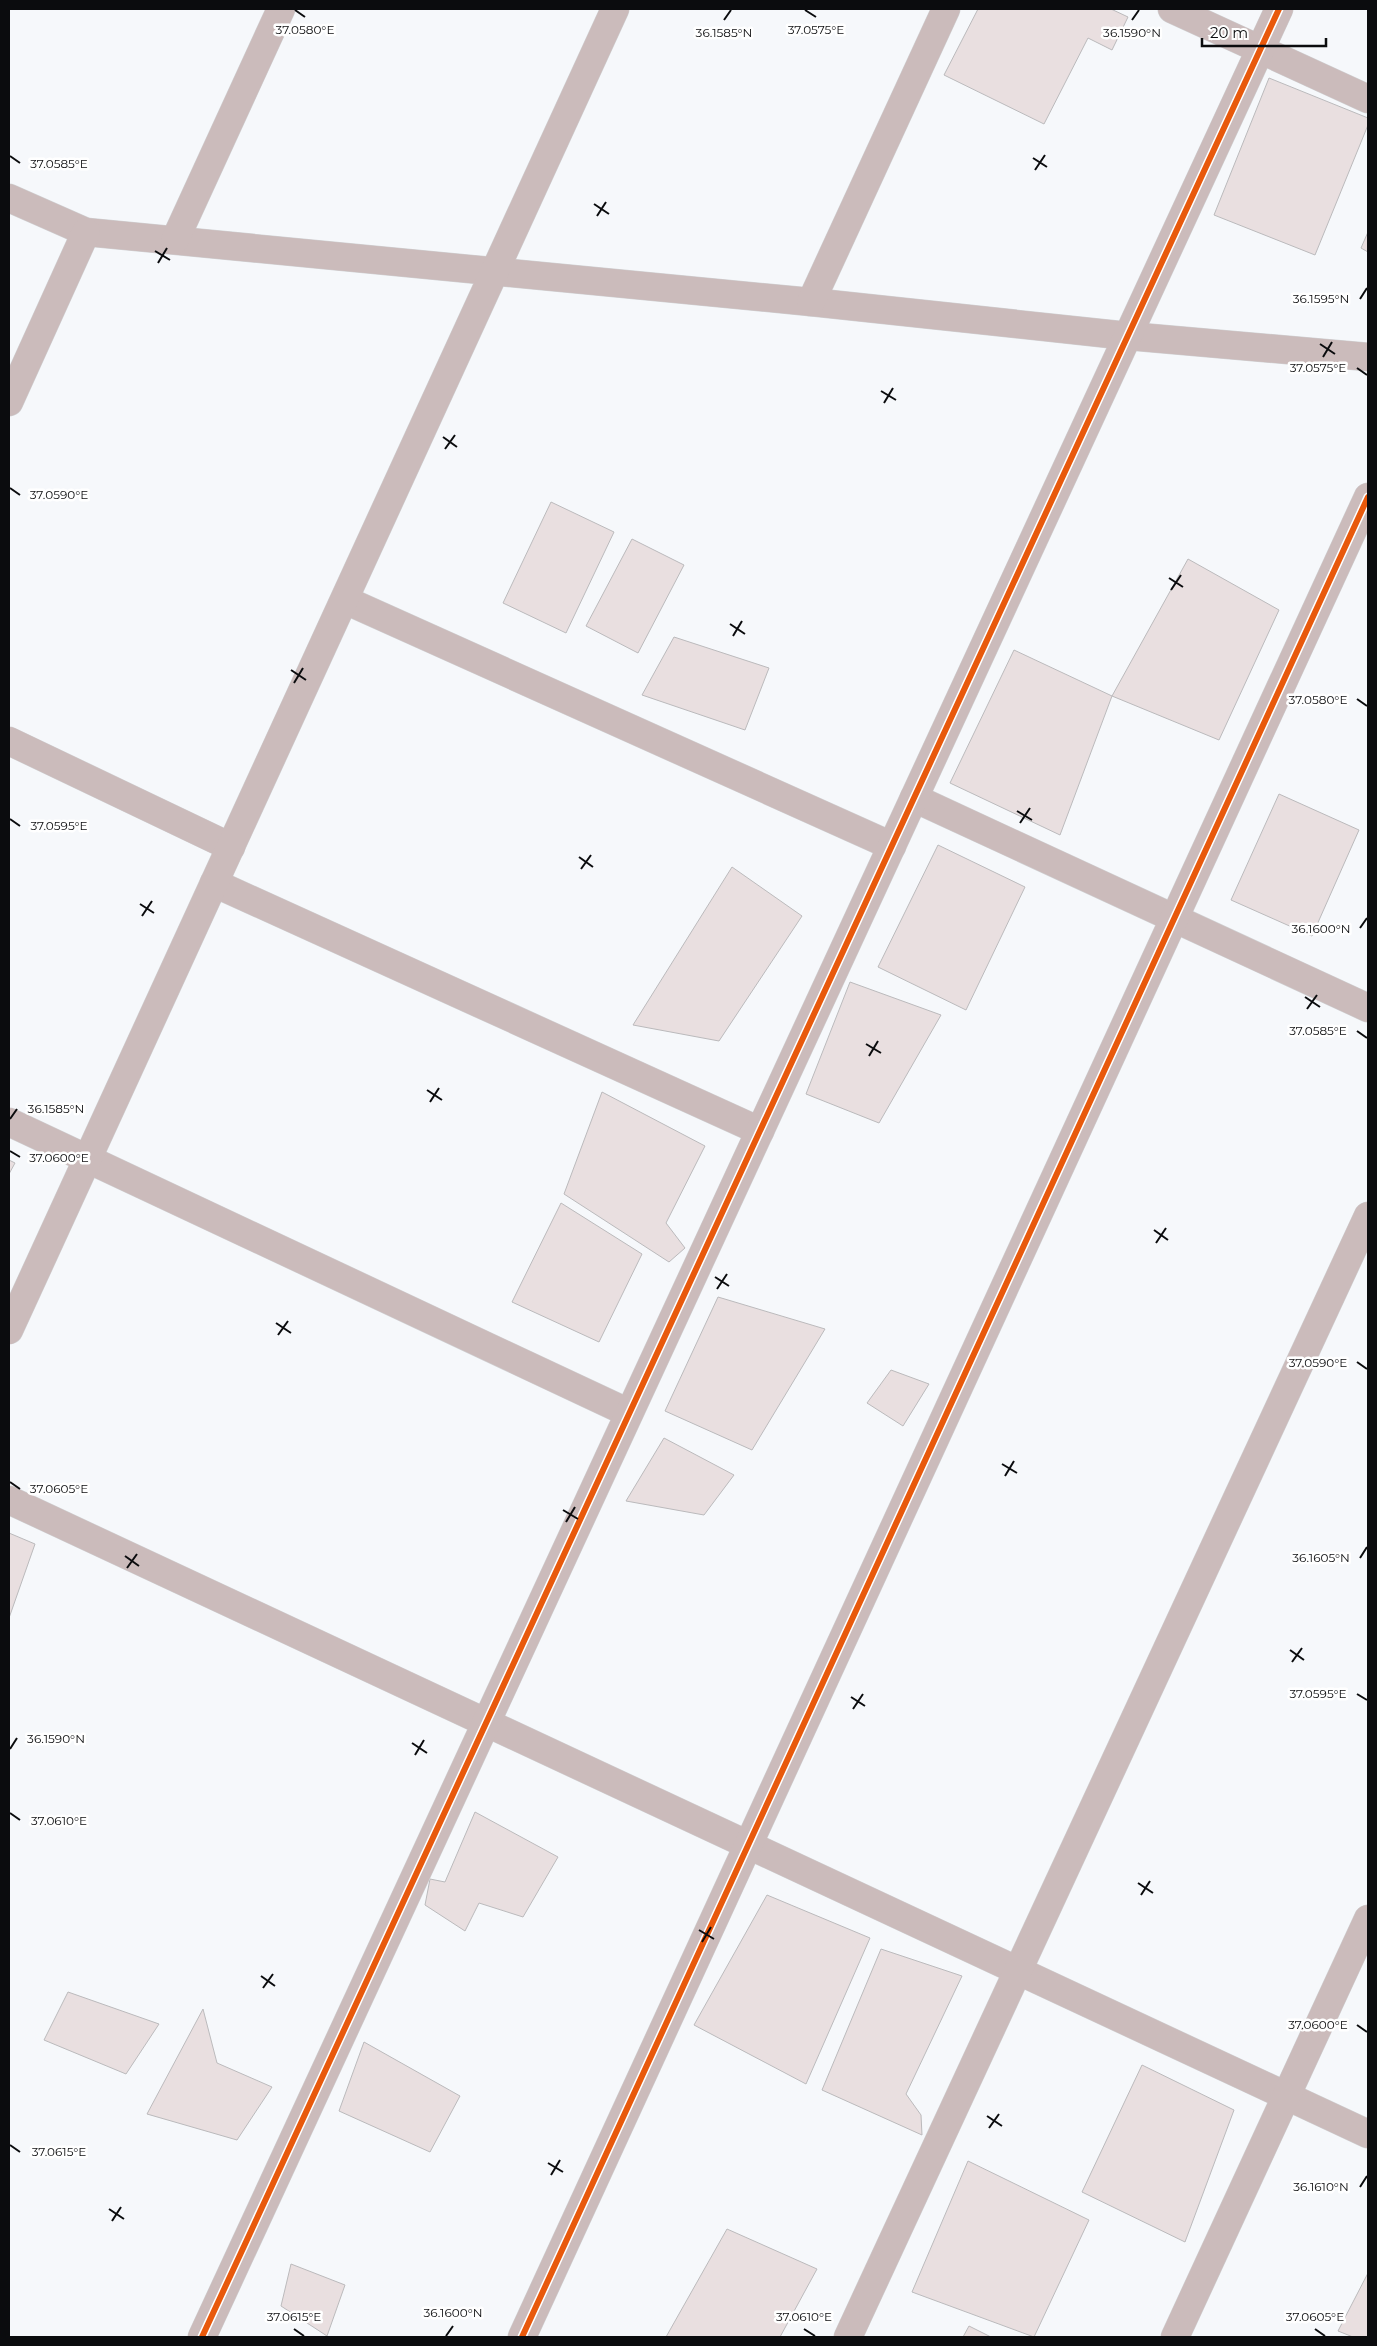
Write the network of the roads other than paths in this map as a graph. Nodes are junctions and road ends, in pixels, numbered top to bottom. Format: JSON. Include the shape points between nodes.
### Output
{"nodes":[{"id":1,"x":281,"y":9,"type":"edge"},
{"id":2,"x":615,"y":9,"type":"edge"},
{"id":3,"x":946,"y":9,"type":"edge"},
{"id":4,"x":1172,"y":9,"type":"edge"},
{"id":5,"x":1279,"y":9,"type":"edge"},
{"id":6,"x":1260,"y":50,"type":"junction"},
{"id":7,"x":1368,"y":99,"type":"edge"},
{"id":8,"x":9,"y":198,"type":"edge"},
{"id":9,"x":86,"y":232,"type":"junction"},
{"id":10,"x":175,"y":240,"type":"junction"},
{"id":11,"x":496,"y":271,"type":"junction"},
{"id":12,"x":811,"y":302,"type":"junction"},
{"id":13,"x":1128,"y":336,"type":"junction"},
{"id":14,"x":1368,"y":357,"type":"edge"},
{"id":15,"x":9,"y":402,"type":"edge"},
{"id":16,"x":1368,"y":497,"type":"edge"},
{"id":17,"x":345,"y":600,"type":"junction"},
{"id":18,"x":9,"y":741,"type":"edge"},
{"id":19,"x":914,"y":798,"type":"junction"},
{"id":20,"x":892,"y":846,"type":"junction"},
{"id":21,"x":231,"y":847,"type":"junction"},
{"id":22,"x":214,"y":883,"type":"junction"},
{"id":23,"x":1174,"y":918,"type":"junction"},
{"id":24,"x":1368,"y":1008,"type":"edge"},
{"id":25,"x":9,"y":1122,"type":"edge"},
{"id":26,"x":760,"y":1131,"type":"junction"},
{"id":27,"x":87,"y":1159,"type":"junction"},
{"id":28,"x":1368,"y":1216,"type":"edge"},
{"id":29,"x":9,"y":1330,"type":"edge"},
{"id":30,"x":629,"y":1413,"type":"junction"},
{"id":31,"x":9,"y":1500,"type":"edge"},
{"id":32,"x":486,"y":1723,"type":"junction"},
{"id":33,"x":748,"y":1845,"type":"junction"},
{"id":34,"x":1368,"y":1919,"type":"edge"},
{"id":35,"x":1018,"y":1971,"type":"junction"},
{"id":36,"x":1287,"y":2096,"type":"junction"},
{"id":37,"x":1368,"y":2134,"type":"edge"},
{"id":38,"x":202,"y":2337,"type":"edge"},
{"id":39,"x":522,"y":2337,"type":"edge"},
{"id":40,"x":848,"y":2337,"type":"edge"},
{"id":41,"x":1175,"y":2337,"type":"edge"}],
"edges":[{"from":1,"to":10,"type":"street"},
{"from":2,"to":11,"type":"street"},
{"from":3,"to":12,"type":"street"},
{"from":4,"to":6,"type":"street"},
{"from":5,"to":6,"type":"street"},
{"from":6,"to":7,"type":"street"},
{"from":6,"to":13,"type":"street"},
{"from":8,"to":9,"type":"street"},
{"from":9,"to":10,"type":"street"},
{"from":9,"to":15,"type":"street"},
{"from":10,"to":11,"type":"street"},
{"from":11,"to":12,"type":"street"},
{"from":11,"to":17,"type":"street"},
{"from":12,"to":13,"type":"street"},
{"from":13,"to":14,"type":"street"},
{"from":13,"to":19,"type":"street"},
{"from":16,"to":23,"type":"street"},
{"from":17,"to":20,"type":"street"},
{"from":17,"to":21,"type":"street"},
{"from":18,"to":21,"type":"street"},
{"from":19,"to":20,"type":"street"},
{"from":19,"to":23,"type":"street"},
{"from":20,"to":26,"type":"street"},
{"from":21,"to":22,"type":"street"},
{"from":22,"to":26,"type":"street"},
{"from":22,"to":27,"type":"street"},
{"from":23,"to":24,"type":"street"},
{"from":23,"to":33,"type":"street"},
{"from":25,"to":27,"type":"street"},
{"from":26,"to":30,"type":"street"},
{"from":27,"to":29,"type":"street"},
{"from":27,"to":30,"type":"street"},
{"from":28,"to":35,"type":"street"},
{"from":30,"to":32,"type":"street"},
{"from":31,"to":32,"type":"street"},
{"from":32,"to":33,"type":"street"},
{"from":32,"to":38,"type":"street"},
{"from":33,"to":35,"type":"street"},
{"from":33,"to":39,"type":"street"},
{"from":34,"to":36,"type":"street"},
{"from":35,"to":36,"type":"street"},
{"from":35,"to":40,"type":"street"},
{"from":36,"to":37,"type":"street"},
{"from":36,"to":41,"type":"street"}]}
